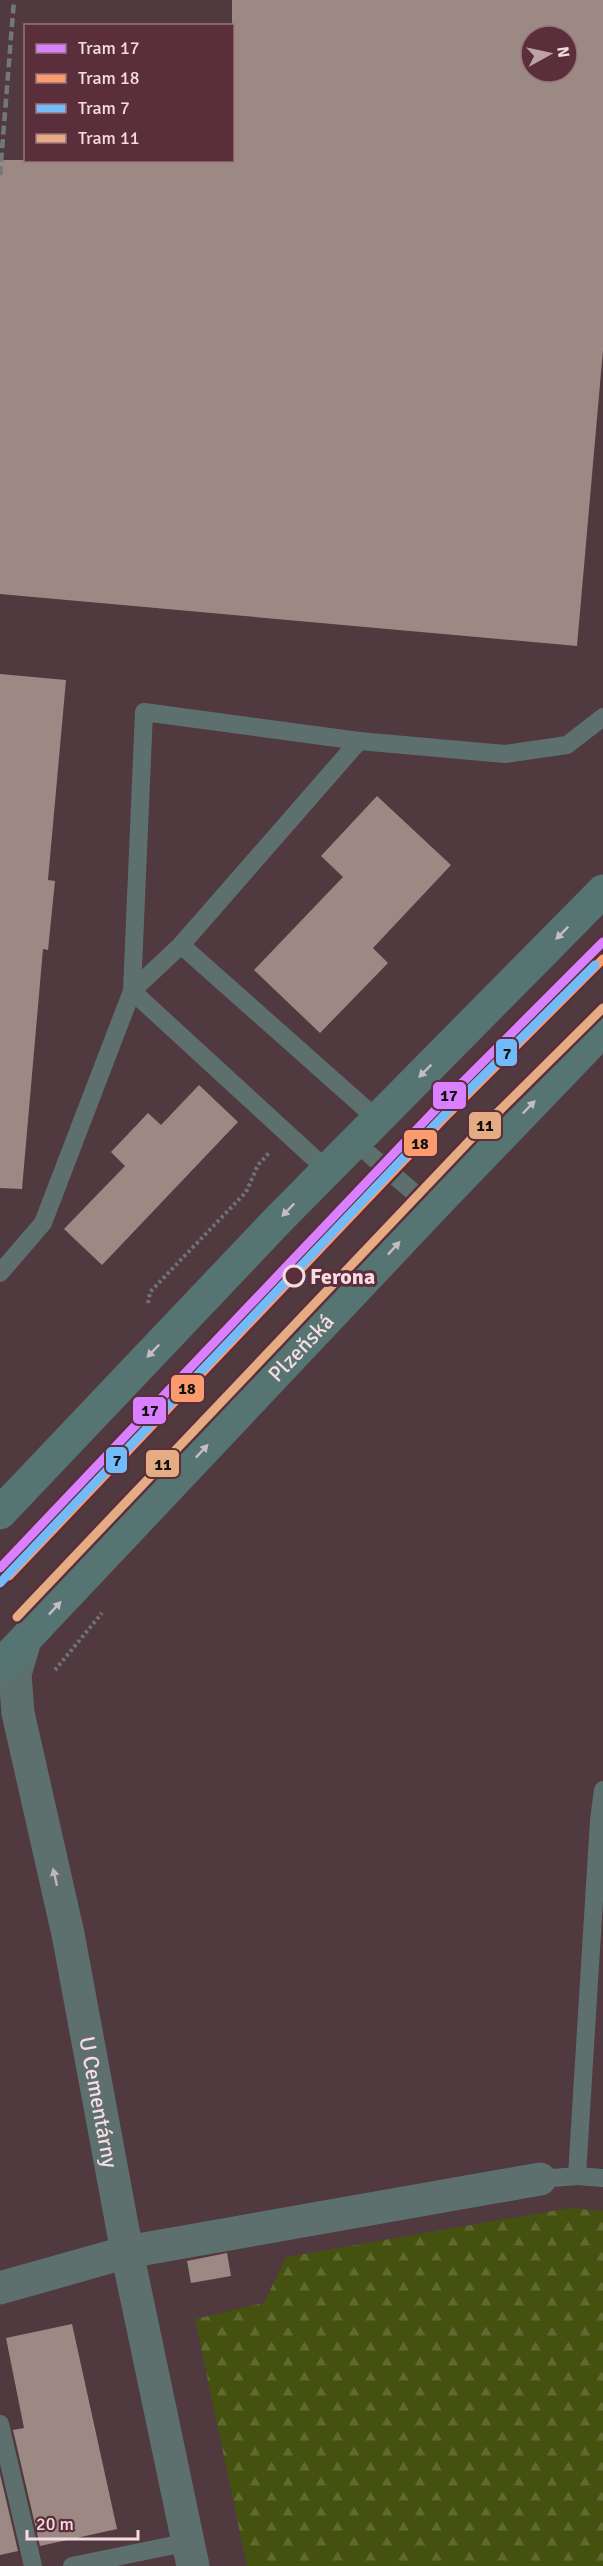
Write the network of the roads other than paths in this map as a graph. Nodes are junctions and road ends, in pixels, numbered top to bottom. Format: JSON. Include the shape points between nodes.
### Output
{"nodes":[{"id":1,"x":603,"y":717,"type":"edge"},
{"id":2,"x":359,"y":741,"type":"junction"},
{"id":3,"x":603,"y":891,"type":"edge"},
{"id":4,"x":181,"y":945,"type":"junction"},
{"id":5,"x":132,"y":991,"type":"junction"},
{"id":6,"x":603,"y":1030,"type":"edge"},
{"id":7,"x":366,"y":1130,"type":"junction"},
{"id":8,"x":327,"y":1170,"type":"junction"},
{"id":9,"x":432,"y":1208,"type":"junction"},
{"id":10,"x":0,"y":1273,"type":"edge"},
{"id":11,"x":0,"y":1513,"type":"edge"},
{"id":12,"x":25,"y":1640,"type":"junction"},
{"id":13,"x":0,"y":1666,"type":"edge"},
{"id":14,"x":603,"y":1790,"type":"edge"},
{"id":15,"x":577,"y":2176,"type":"junction"},
{"id":16,"x":603,"y":2178,"type":"edge"},
{"id":17,"x":540,"y":2180,"type":"joint"},
{"id":18,"x":127,"y":2252,"type":"junction"},
{"id":19,"x":0,"y":2288,"type":"edge"},
{"id":20,"x":0,"y":2424,"type":"edge"},
{"id":21,"x":191,"y":2554,"type":"edge"},
{"id":22,"x":33,"y":2566,"type":"edge"},
{"id":23,"x":72,"y":2566,"type":"edge"}],
"edges":[{"from":1,"to":2,"type":"lane","via":[[567,745],[505,754]]},
{"from":2,"to":4,"type":"lane"},
{"from":2,"to":5,"type":"lane","via":[[144,712]]},
{"from":3,"to":7,"type":"main road","one_way":true},
{"from":4,"to":5,"type":"lane"},
{"from":4,"to":7,"type":"lane"},
{"from":5,"to":8,"type":"lane"},
{"from":5,"to":10,"type":"lane","via":[[43,1223]]},
{"from":9,"to":6,"type":"main road","name":"Plzeňská","one_way":true},
{"from":7,"to":8,"type":"main road"},
{"from":7,"to":9,"type":"lane"},
{"from":8,"to":11,"type":"main road","one_way":true},
{"from":12,"to":9,"type":"main road","name":"Plzeňská","one_way":true},
{"from":12,"to":13,"type":"main road","name":"Plzeňská"},
{"from":18,"to":12,"type":"street","name":"U Cementárny","one_way":true,"via":[[68,1934],[18,1713],[15,1674]]},
{"from":14,"to":15,"type":"lane"},
{"from":15,"to":16,"type":"lane"},
{"from":15,"to":17,"type":"lane"},
{"from":17,"to":18,"type":"street"},
{"from":18,"to":19,"type":"street"},
{"from":18,"to":21,"type":"street","name":"U Cementárny"},
{"from":20,"to":22,"type":"lane"},
{"from":21,"to":23,"type":"lane"}]}
